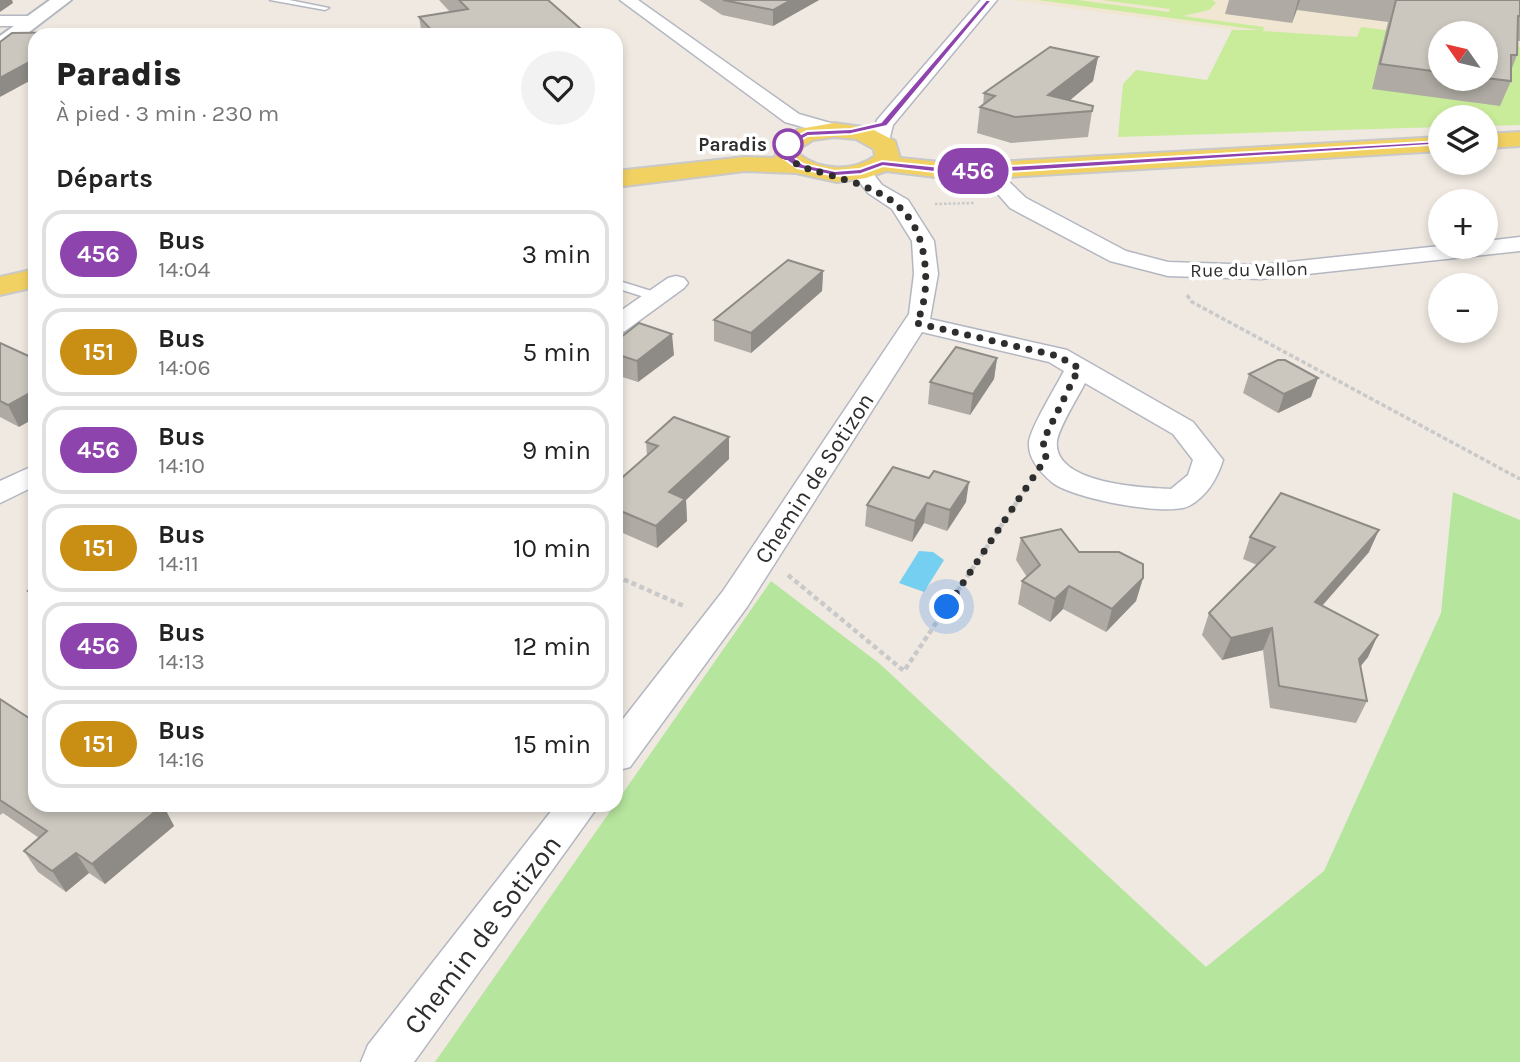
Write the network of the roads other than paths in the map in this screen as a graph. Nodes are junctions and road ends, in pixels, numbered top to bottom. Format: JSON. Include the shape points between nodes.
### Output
{"nodes":[{"id":1,"x":62,"y":0,"type":"edge"},
{"id":2,"x":274,"y":0,"type":"edge"},
{"id":3,"x":628,"y":0,"type":"edge"},
{"id":4,"x":989,"y":0,"type":"edge"},
{"id":5,"x":325,"y":8,"type":"dead end"},
{"id":6,"x":0,"y":21,"type":"edge"},
{"id":7,"x":33,"y":21,"type":"junction"},
{"id":8,"x":0,"y":45,"type":"edge"},
{"id":9,"x":1520,"y":139,"type":"edge"},
{"id":10,"x":1498,"y":140,"type":"edge"},
{"id":11,"x":1428,"y":145,"type":"edge"},
{"id":12,"x":799,"y":149,"type":"junction"},
{"id":13,"x":879,"y":157,"type":"junction"},
{"id":14,"x":960,"y":172,"type":"junction"},
{"id":15,"x":623,"y":178,"type":"edge"},
{"id":16,"x":1520,"y":244,"type":"edge"},
{"id":17,"x":28,"y":280,"type":"edge"},
{"id":18,"x":623,"y":285,"type":"edge"},
{"id":19,"x":0,"y":286,"type":"edge"},
{"id":20,"x":666,"y":290,"type":"joint"},
{"id":21,"x":623,"y":321,"type":"edge"},
{"id":22,"x":916,"y":323,"type":"junction"},
{"id":23,"x":1079,"y":368,"type":"junction"},
{"id":24,"x":28,"y":478,"type":"edge"},
{"id":25,"x":0,"y":493,"type":"edge"},
{"id":26,"x":623,"y":747,"type":"edge"},
{"id":27,"x":574,"y":812,"type":"edge"},
{"id":28,"x":385,"y":1062,"type":"edge"}],
"edges":[{"from":1,"to":7,"type":"main road"},
{"from":2,"to":5,"type":"lane"},
{"from":3,"to":12,"type":"street"},
{"from":4,"to":13,"type":"street"},
{"from":6,"to":7,"type":"street"},
{"from":7,"to":8,"type":"main road"},
{"from":9,"to":10,"type":"main road"},
{"from":11,"to":14,"type":"main road"},
{"from":12,"to":13,"type":"main road"},
{"from":12,"to":13,"type":"main road","via":[[842,131]]},
{"from":12,"to":15,"type":"main road","via":[[745,164]]},
{"from":13,"to":14,"type":"main road"},
{"from":13,"to":22,"type":"street","name":"Chemin de Sotizon","via":[[900,205],[923,241],[926,274]]},
{"from":14,"to":16,"type":"street","name":"Rue du Vallon","via":[[997,181],[1018,202],[1118,256],[1168,269],[1261,272]]},
{"from":17,"to":19,"type":"main road"},
{"from":18,"to":20,"type":"lane"},
{"from":20,"to":21,"type":"street"},
{"from":22,"to":23,"type":"street","via":[[1058,356]]},
{"from":22,"to":26,"type":"street","name":"Chemin de Sotizon","via":[[764,555]]},
{"from":23,"to":23,"type":"street","via":[[1183,428],[1209,460],[1202,479],[1178,499],[1124,497],[1065,478],[1046,458],[1043,441]]},
{"from":24,"to":25,"type":"street"},
{"from":27,"to":28,"type":"street","name":"Chemin de Sotizon"}]}
